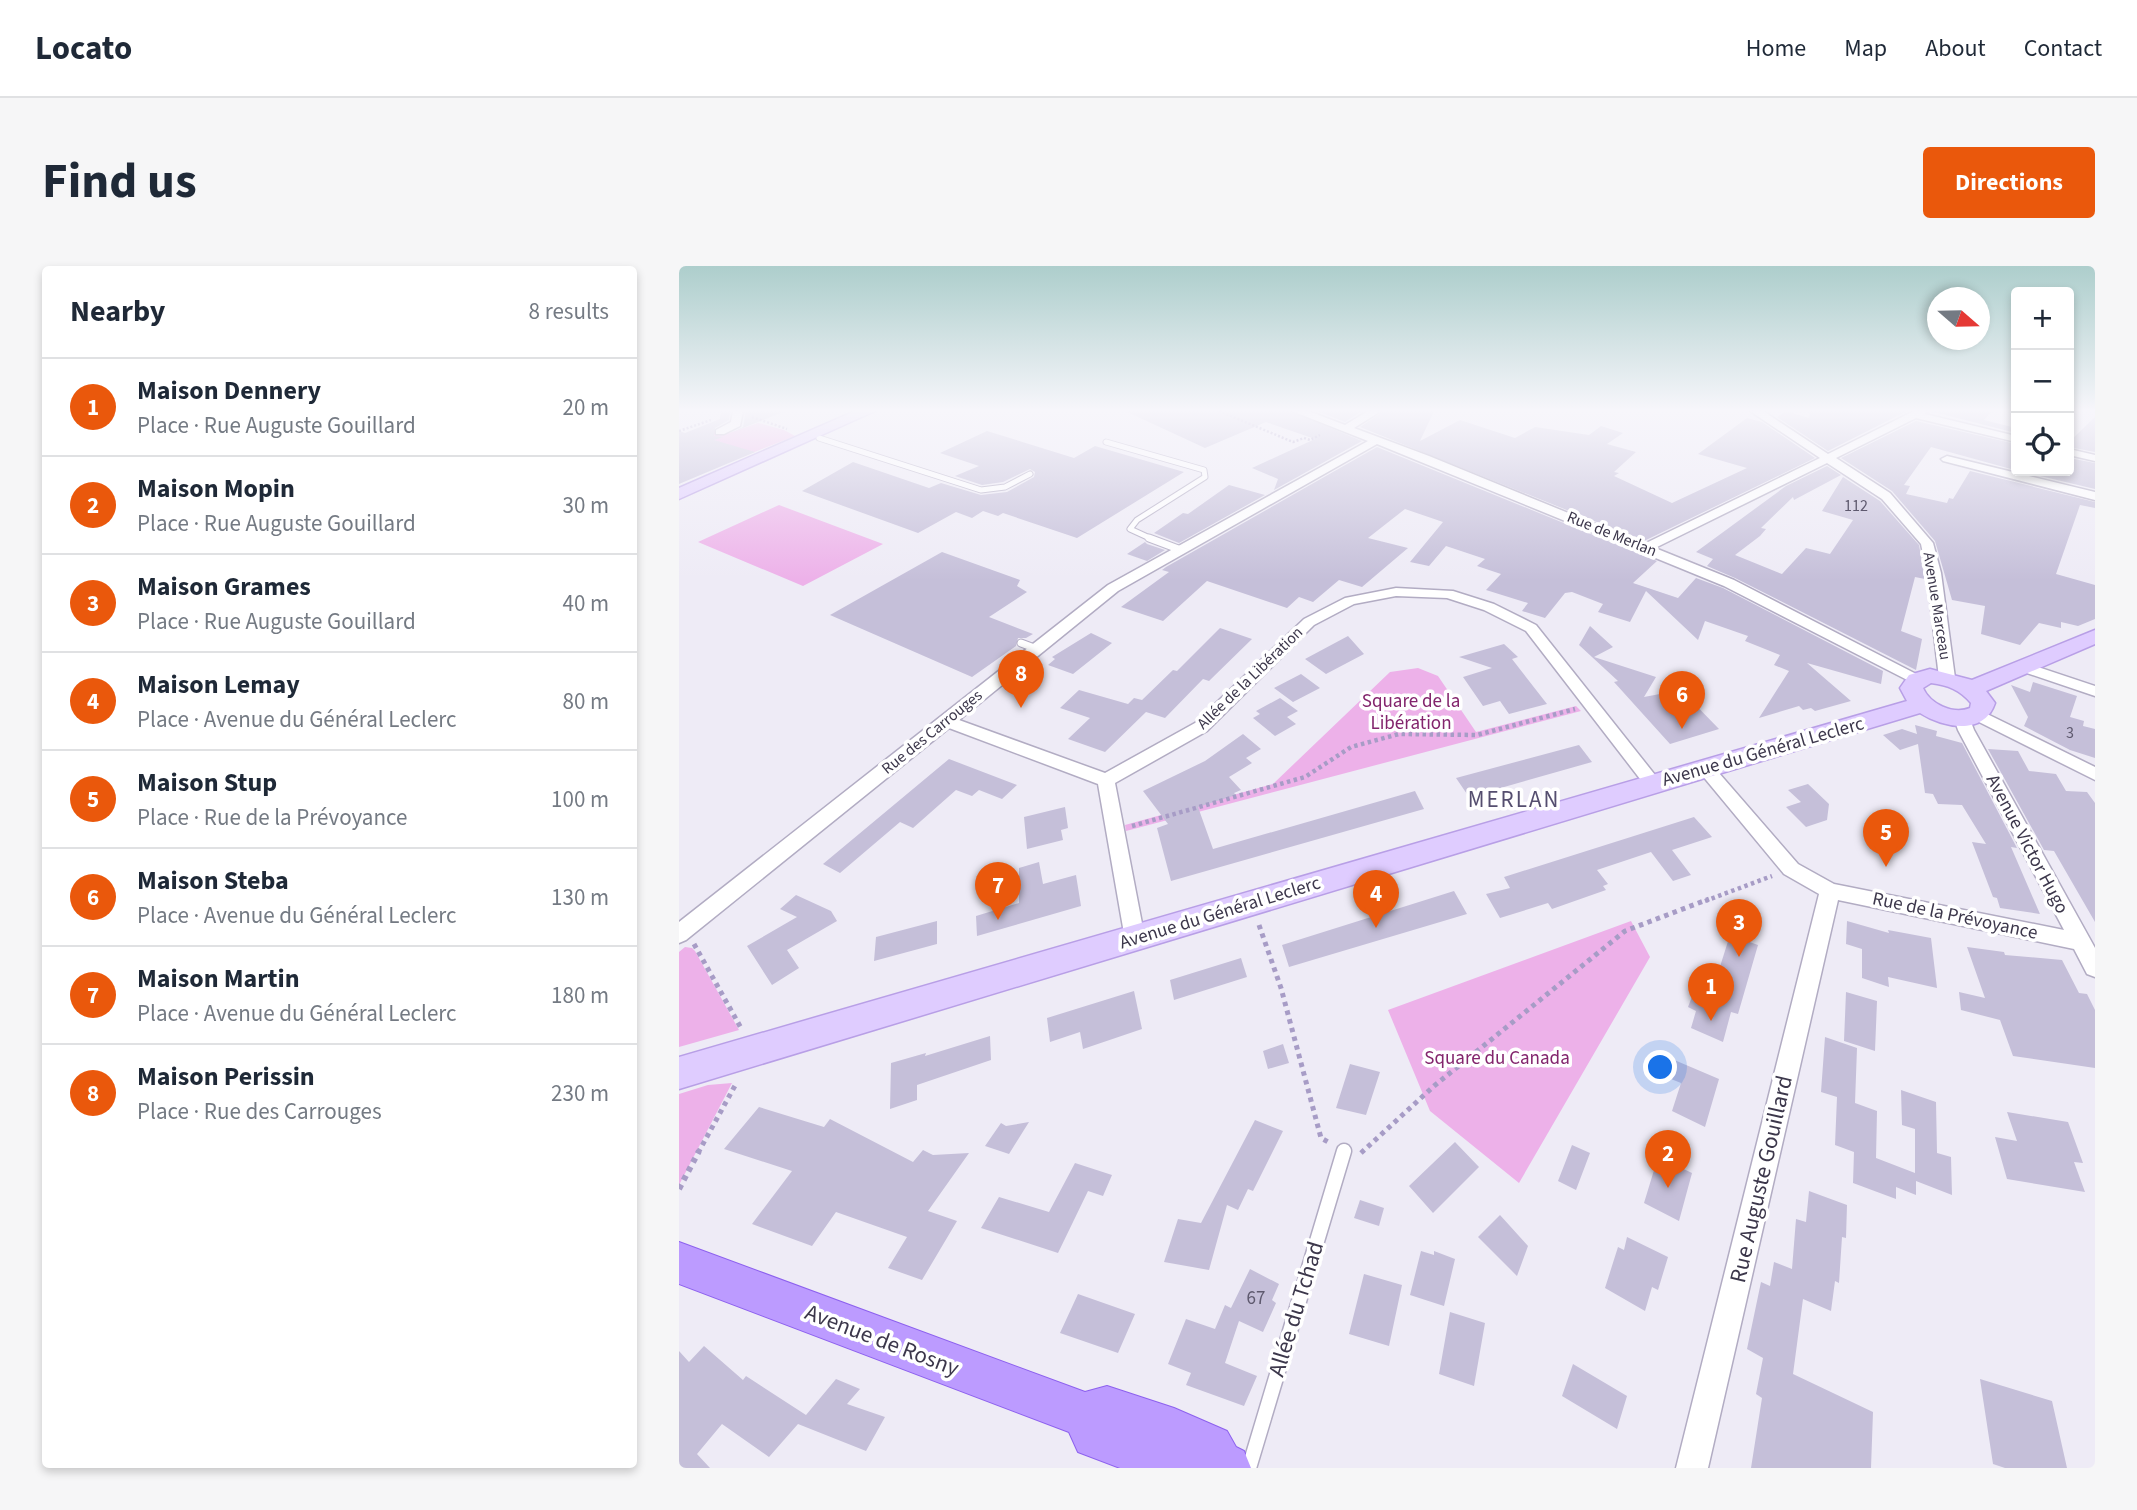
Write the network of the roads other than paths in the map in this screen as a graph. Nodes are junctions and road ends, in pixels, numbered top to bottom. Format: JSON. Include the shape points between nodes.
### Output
{"nodes":[{"id":1,"x":742,"y":467,"type":"edge"},
{"id":2,"x":743,"y":467,"type":"edge"},
{"id":3,"x":907,"y":467,"type":"edge"},
{"id":4,"x":1194,"y":467,"type":"edge"},
{"id":5,"x":1329,"y":467,"type":"edge"},
{"id":6,"x":1444,"y":467,"type":"edge"},
{"id":7,"x":1809,"y":467,"type":"edge"},
{"id":8,"x":1838,"y":467,"type":"edge"},
{"id":9,"x":1979,"y":467,"type":"edge"},
{"id":10,"x":733,"y":471,"type":"junction"},
{"id":11,"x":1030,"y":474,"type":"dead end"},
{"id":12,"x":679,"y":494,"type":"edge"},
{"id":13,"x":2095,"y":496,"type":"edge"},
{"id":14,"x":1645,"y":548,"type":"junction"},
{"id":15,"x":1181,"y":550,"type":"junction"},
{"id":16,"x":2095,"y":636,"type":"edge"},
{"id":17,"x":1021,"y":643,"type":"dead end"},
{"id":18,"x":1037,"y":649,"type":"junction"},
{"id":19,"x":2023,"y":667,"type":"junction"},
{"id":20,"x":1947,"y":678,"type":"junction"},
{"id":21,"x":1971,"y":689,"type":"junction"},
{"id":22,"x":2095,"y":691,"type":"edge"},
{"id":23,"x":1919,"y":692,"type":"junction"},
{"id":24,"x":1970,"y":717,"type":"junction"},
{"id":25,"x":946,"y":721,"type":"junction"},
{"id":26,"x":1706,"y":769,"type":"junction"},
{"id":27,"x":2095,"y":774,"type":"edge"},
{"id":28,"x":1105,"y":780,"type":"junction"},
{"id":29,"x":1653,"y":784,"type":"junction"},
{"id":30,"x":1830,"y":891,"type":"junction"},
{"id":31,"x":679,"y":934,"type":"edge"},
{"id":32,"x":1135,"y":939,"type":"junction"},
{"id":33,"x":2080,"y":942,"type":"junction"},
{"id":34,"x":2095,"y":968,"type":"edge"},
{"id":35,"x":679,"y":1073,"type":"edge"},
{"id":36,"x":1344,"y":1150,"type":"road end"},
{"id":37,"x":679,"y":1263,"type":"edge"},
{"id":38,"x":1219,"y":1467,"type":"edge"},
{"id":39,"x":1692,"y":1468,"type":"edge"}],
"edges":[{"from":1,"to":10,"type":"street"},
{"from":2,"to":10,"type":"street"},
{"from":3,"to":11,"type":"lane","via":[[981,490],[1005,487]]},
{"from":4,"to":15,"type":"lane","via":[[1204,470],[1205,477],[1130,528]]},
{"from":5,"to":15,"type":"street","name":"Rue des Carrouges"},
{"from":6,"to":14,"type":"street","name":"Rue de Merlan"},
{"from":7,"to":14,"type":"street"},
{"from":8,"to":20,"type":"street","name":"Avenue Marceau","via":[[1886,496],[1927,543]]},
{"from":9,"to":13,"type":"street"},
{"from":10,"to":12,"type":"street"},
{"from":14,"to":23,"type":"street","name":"Rue de Merlan","via":[[1729,583]]},
{"from":15,"to":18,"type":"street","name":"Rue des Carrouges","via":[[1113,588]]},
{"from":16,"to":19,"type":"street"},
{"from":17,"to":18,"type":"lane"},
{"from":18,"to":25,"type":"street","name":"Rue des Carrouges"},
{"from":19,"to":21,"type":"street"},
{"from":19,"to":22,"type":"street"},
{"from":20,"to":21,"type":"street"},
{"from":20,"to":23,"type":"street","name":"Avenue du Général Leclerc","via":[[1930,676]]},
{"from":21,"to":24,"type":"street","via":[[1983,709]]},
{"from":23,"to":24,"type":"street","via":[[1940,715]]},
{"from":23,"to":26,"type":"street","name":"Avenue du Général Leclerc"},
{"from":24,"to":27,"type":"street"},
{"from":24,"to":33,"type":"street","name":"Avenue Victor Hugo","via":[[1966,730]]},
{"from":25,"to":28,"type":"street"},
{"from":25,"to":31,"type":"street","name":"Rue des Carrouges"},
{"from":26,"to":29,"type":"street","name":"Avenue du Général Leclerc"},
{"from":26,"to":30,"type":"street","name":"Rue de la Prévoyance","via":[[1791,869]]},
{"from":28,"to":29,"type":"street","name":"Allée de la Libération","via":[[1201,727],[1309,622],[1350,601],[1396,592],[1448,594],[1489,607],[1531,628]]},
{"from":28,"to":32,"type":"street"},
{"from":29,"to":32,"type":"street","name":"Avenue du Général Leclerc"},
{"from":30,"to":33,"type":"street","name":"Rue de la Prévoyance"},
{"from":30,"to":39,"type":"street","name":"Rue Auguste Gouillard"},
{"from":32,"to":35,"type":"street","name":"Avenue du Général Leclerc"},
{"from":33,"to":34,"type":"street","name":"Avenue Victor Hugo"},
{"from":36,"to":38,"type":"lane","name":"Allée du Tchad"},
{"from":37,"to":38,"type":"main road","name":"Avenue de Rosny","via":[[1085,1415],[1095,1435]]}]}
